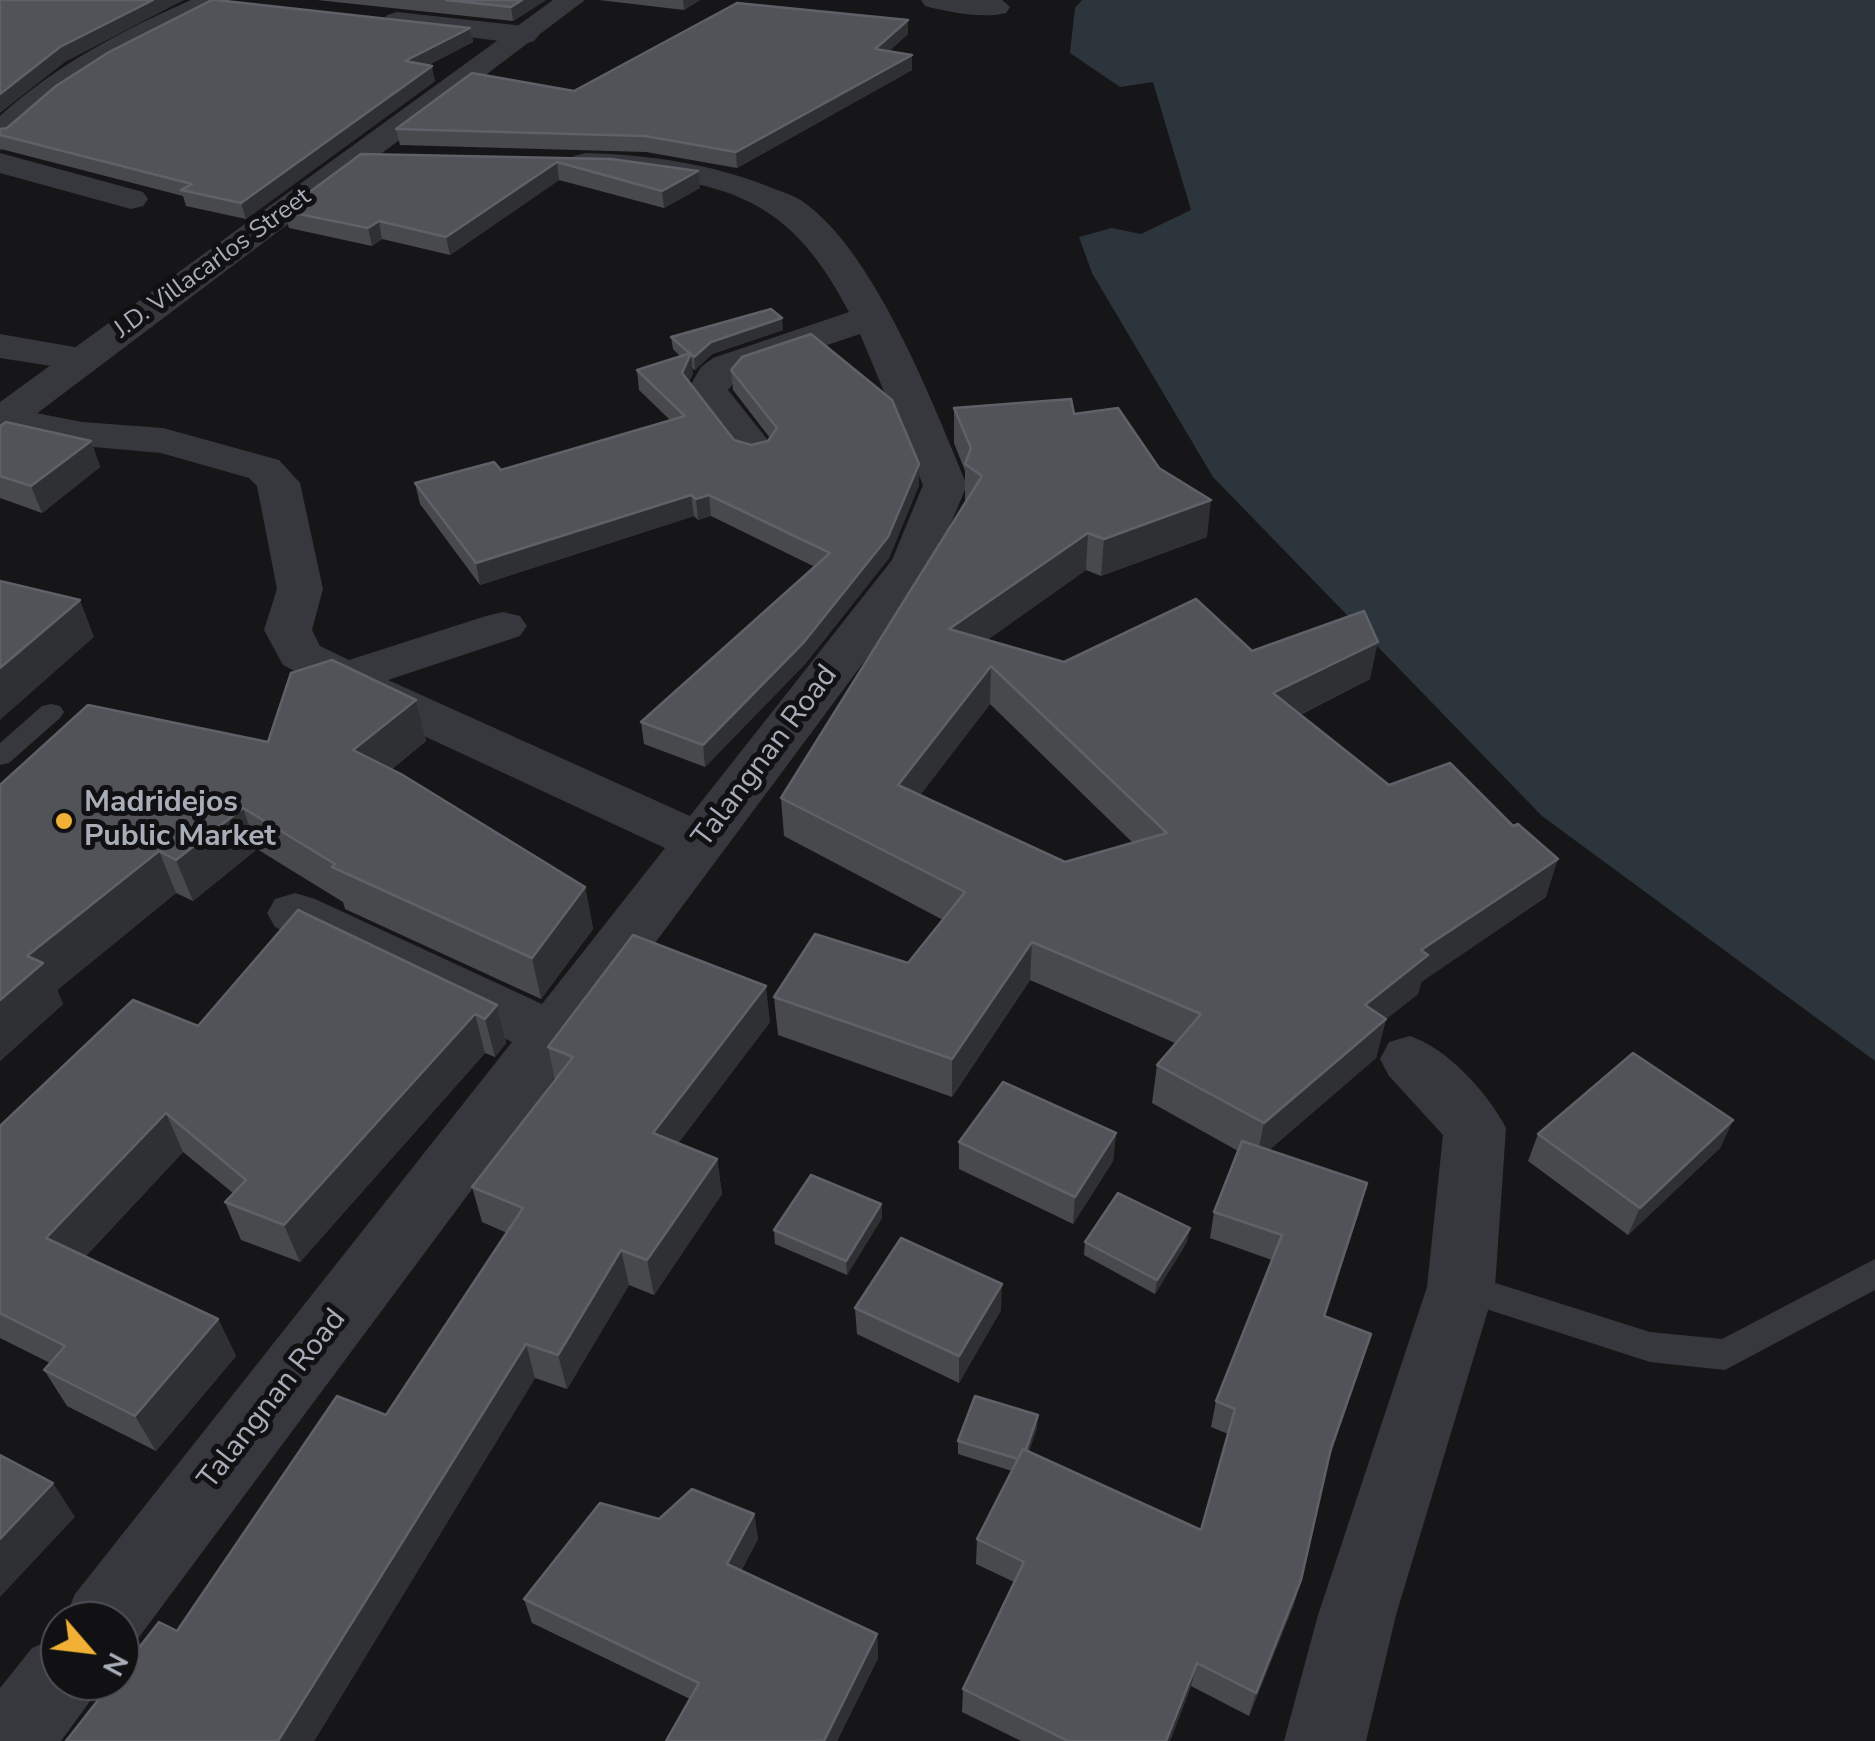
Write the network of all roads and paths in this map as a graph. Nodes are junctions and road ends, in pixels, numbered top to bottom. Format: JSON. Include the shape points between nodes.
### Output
{"nodes":[{"id":1,"x":570,"y":0,"type":"edge"},
{"id":2,"x":935,"y":0,"type":"edge"},
{"id":3,"x":214,"y":1,"type":"edge"},
{"id":4,"x":252,"y":6,"type":"edge"},
{"id":5,"x":996,"y":6,"type":"dead end"},
{"id":6,"x":368,"y":18,"type":"edge"},
{"id":7,"x":524,"y":35,"type":"junction"},
{"id":8,"x":0,"y":133,"type":"edge"},
{"id":9,"x":358,"y":157,"type":"junction"},
{"id":10,"x":436,"y":159,"type":"edge"},
{"id":11,"x":534,"y":162,"type":"edge"},
{"id":12,"x":0,"y":163,"type":"edge"},
{"id":13,"x":131,"y":198,"type":"dead end"},
{"id":14,"x":869,"y":318,"type":"junction"},
{"id":15,"x":0,"y":346,"type":"edge"},
{"id":16,"x":84,"y":359,"type":"junction"},
{"id":17,"x":2,"y":419,"type":"edge"},
{"id":18,"x":754,"y":449,"type":"edge"},
{"id":19,"x":503,"y":626,"type":"dead end"},
{"id":20,"x":348,"y":677,"type":"junction"},
{"id":21,"x":52,"y":712,"type":"dead end"},
{"id":22,"x":0,"y":757,"type":"edge"},
{"id":23,"x":702,"y":842,"type":"junction"},
{"id":24,"x":296,"y":913,"type":"edge"},
{"id":25,"x":553,"y":1036,"type":"junction"},
{"id":26,"x":1410,"y":1059,"type":"dead end"},
{"id":27,"x":1875,"y":1273,"type":"edge"},
{"id":28,"x":1461,"y":1287,"type":"junction"},
{"id":29,"x":118,"y":1601,"type":"edge"},
{"id":30,"x":41,"y":1701,"type":"edge"},
{"id":31,"x":10,"y":1741,"type":"edge"},
{"id":32,"x":1324,"y":1741,"type":"edge"}],
"edges":[{"from":1,"to":7,"type":"street","name":"J.D. Villacarlos Street"},
{"from":2,"to":5,"type":"street"},
{"from":3,"to":4,"type":"street"},
{"from":3,"to":8,"type":"street","via":[[128,40]]},
{"from":6,"to":7,"type":"street"},
{"from":7,"to":9,"type":"street","name":"J.D. Villacarlos Street"},
{"from":9,"to":10,"type":"street"},
{"from":9,"to":16,"type":"street","name":"J.D. Villacarlos Street"},
{"from":11,"to":14,"type":"street","name":"Talangnan Road","via":[[672,166],[789,208],[824,238]]},
{"from":12,"to":13,"type":"street"},
{"from":14,"to":18,"type":"street","via":[[715,375],[706,391]]},
{"from":14,"to":23,"type":"street","name":"Talangnan Road","via":[[945,485],[914,563]]},
{"from":15,"to":16,"type":"street"},
{"from":16,"to":17,"type":"street","name":"J.D. Villacarlos Street"},
{"from":17,"to":20,"type":"street","via":[[163,441],[264,469],[278,483],[300,589],[288,630],[300,655]]},
{"from":19,"to":20,"type":"street"},
{"from":20,"to":23,"type":"street"},
{"from":21,"to":22,"type":"lane"},
{"from":23,"to":25,"type":"street","name":"Talangnan Road"},
{"from":24,"to":25,"type":"street"},
{"from":25,"to":29,"type":"street","name":"Talangnan Road"},
{"from":26,"to":28,"type":"street","via":[[1475,1128]]},
{"from":27,"to":28,"type":"lane","via":[[1725,1355],[1650,1347]]},
{"from":28,"to":32,"type":"street","via":[[1356,1616]]},
{"from":30,"to":31,"type":"street"}]}
